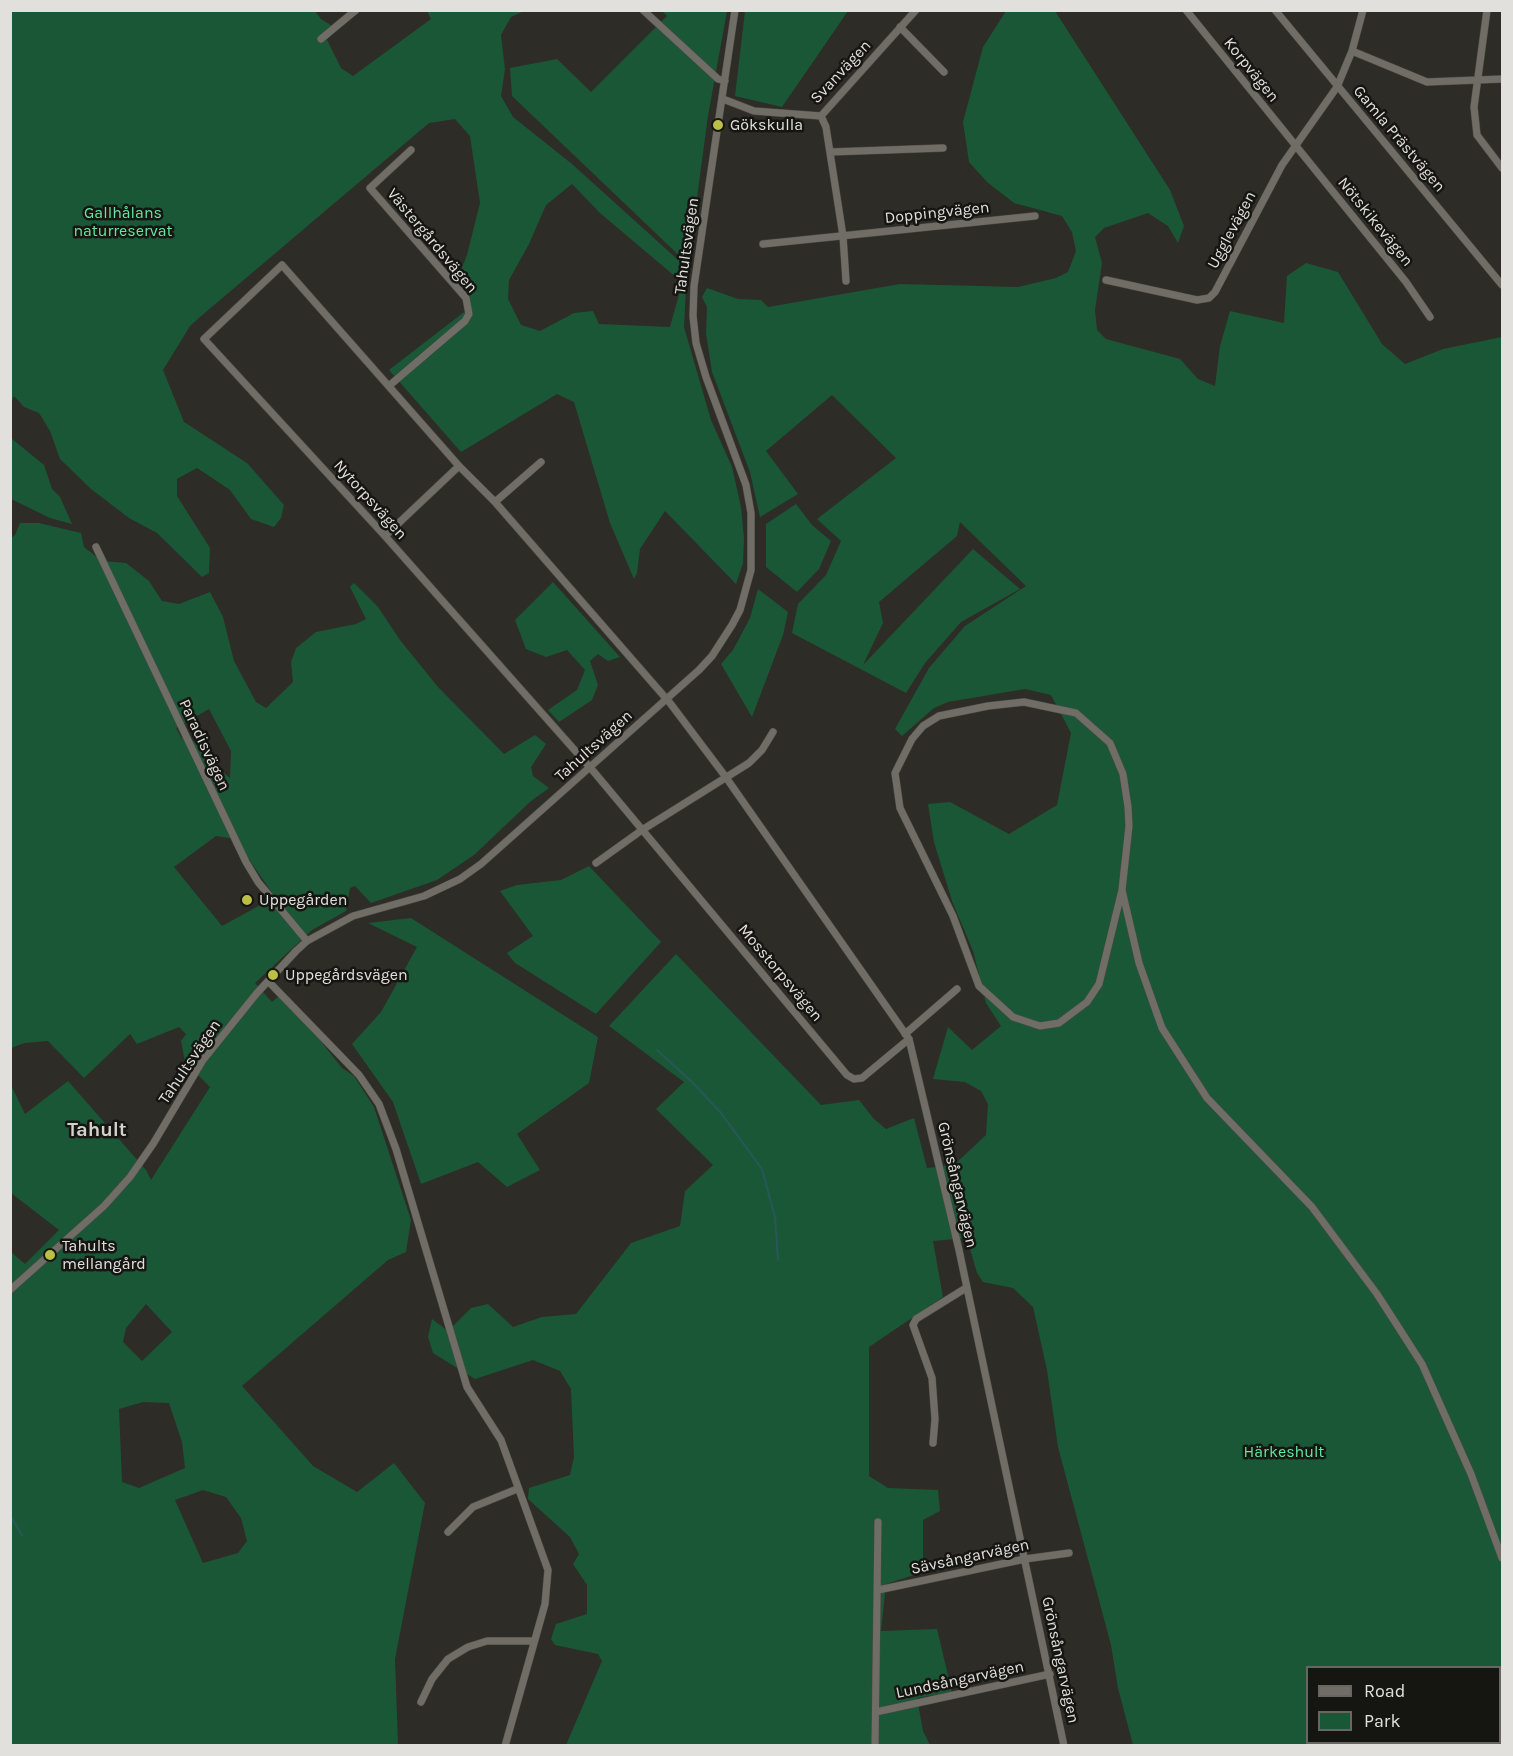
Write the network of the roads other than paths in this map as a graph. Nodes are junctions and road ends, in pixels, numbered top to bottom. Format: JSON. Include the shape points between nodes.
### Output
{"nodes":[{"id":1,"x":356,"y":10,"type":"edge"},
{"id":2,"x":643,"y":10,"type":"edge"},
{"id":3,"x":735,"y":10,"type":"edge"},
{"id":4,"x":916,"y":10,"type":"edge"},
{"id":5,"x":1186,"y":10,"type":"edge"},
{"id":6,"x":1275,"y":10,"type":"edge"},
{"id":7,"x":1363,"y":10,"type":"edge"},
{"id":8,"x":1487,"y":10,"type":"edge"},
{"id":9,"x":900,"y":27,"type":"junction"},
{"id":10,"x":321,"y":39,"type":"dead end"},
{"id":11,"x":1352,"y":51,"type":"junction"},
{"id":12,"x":944,"y":72,"type":"dead end"},
{"id":13,"x":1503,"y":79,"type":"edge"},
{"id":14,"x":725,"y":81,"type":"junction"},
{"id":15,"x":1480,"y":81,"type":"junction"},
{"id":16,"x":1337,"y":87,"type":"junction"},
{"id":17,"x":723,"y":99,"type":"junction"},
{"id":18,"x":821,"y":116,"type":"junction"},
{"id":19,"x":1295,"y":147,"type":"junction"},
{"id":20,"x":942,"y":148,"type":"dead end"},
{"id":21,"x":411,"y":150,"type":"dead end"},
{"id":22,"x":830,"y":152,"type":"junction"},
{"id":23,"x":1503,"y":168,"type":"edge"},
{"id":24,"x":1035,"y":216,"type":"dead end"},
{"id":25,"x":843,"y":236,"type":"junction"},
{"id":26,"x":763,"y":244,"type":"dead end"},
{"id":27,"x":1106,"y":280,"type":"dead end"},
{"id":28,"x":846,"y":281,"type":"dead end"},
{"id":29,"x":1503,"y":285,"type":"edge"},
{"id":30,"x":1430,"y":317,"type":"dead end"},
{"id":31,"x":390,"y":385,"type":"junction"},
{"id":32,"x":541,"y":462,"type":"dead end"},
{"id":33,"x":459,"y":466,"type":"junction"},
{"id":34,"x":495,"y":502,"type":"junction"},
{"id":35,"x":385,"y":536,"type":"junction"},
{"id":36,"x":96,"y":547,"type":"dead end"},
{"id":37,"x":667,"y":699,"type":"junction"},
{"id":38,"x":773,"y":732,"type":"dead end"},
{"id":39,"x":588,"y":765,"type":"junction"},
{"id":40,"x":725,"y":776,"type":"junction"},
{"id":41,"x":642,"y":830,"type":"junction"},
{"id":42,"x":596,"y":863,"type":"dead end"},
{"id":43,"x":1122,"y":890,"type":"junction"},
{"id":44,"x":307,"y":941,"type":"junction"},
{"id":45,"x":268,"y":981,"type":"junction"},
{"id":46,"x":957,"y":989,"type":"dead end"},
{"id":47,"x":907,"y":1037,"type":"junction"},
{"id":48,"x":966,"y":1288,"type":"junction"},
{"id":49,"x":10,"y":1290,"type":"edge"},
{"id":50,"x":933,"y":1443,"type":"dead end"},
{"id":51,"x":517,"y":1489,"type":"junction"},
{"id":52,"x":878,"y":1522,"type":"dead end"},
{"id":53,"x":448,"y":1532,"type":"dead end"},
{"id":54,"x":1069,"y":1553,"type":"dead end"},
{"id":55,"x":1503,"y":1558,"type":"edge"},
{"id":56,"x":1025,"y":1559,"type":"junction"},
{"id":57,"x":878,"y":1590,"type":"junction"},
{"id":58,"x":533,"y":1641,"type":"junction"},
{"id":59,"x":1050,"y":1674,"type":"junction"},
{"id":60,"x":421,"y":1702,"type":"dead end"},
{"id":61,"x":876,"y":1712,"type":"junction"},
{"id":62,"x":505,"y":1746,"type":"edge"},
{"id":63,"x":875,"y":1746,"type":"edge"},
{"id":64,"x":1064,"y":1746,"type":"edge"}],
"edges":[{"from":1,"to":10,"type":"street"},
{"from":2,"to":14,"type":"street","via":[[718,79]]},
{"from":3,"to":14,"type":"street","name":"Tahultsvägen"},
{"from":4,"to":9,"type":"street","name":"Svanvägen"},
{"from":5,"to":19,"type":"street","name":"Korpvägen"},
{"from":6,"to":16,"type":"street","name":"Gamla Prästvägen"},
{"from":7,"to":11,"type":"street","name":"Ugglevägen"},
{"from":8,"to":15,"type":"street"},
{"from":9,"to":12,"type":"street"},
{"from":9,"to":18,"type":"street","name":"Svanvägen"},
{"from":11,"to":15,"type":"street","via":[[1427,82]]},
{"from":11,"to":16,"type":"street","name":"Ugglevägen"},
{"from":13,"to":15,"type":"street"},
{"from":14,"to":17,"type":"street","name":"Tahultsvägen"},
{"from":15,"to":23,"type":"street","via":[[1474,107],[1477,135]]},
{"from":16,"to":19,"type":"street","name":"Ugglevägen"},
{"from":16,"to":29,"type":"street","name":"Gamla Prästvägen"},
{"from":17,"to":18,"type":"street","name":"Svanvägen","via":[[754,111]]},
{"from":17,"to":37,"type":"street","name":"Tahultsvägen","via":[[694,286],[693,316],[706,377],[746,485],[753,531],[751,570],[740,610],[724,638],[699,670]]},
{"from":18,"to":22,"type":"street"},
{"from":19,"to":27,"type":"street","name":"Ugglevägen","via":[[1209,298],[1197,300]]},
{"from":19,"to":30,"type":"street","name":"Nötskikevägen"},
{"from":20,"to":22,"type":"street"},
{"from":21,"to":31,"type":"street","name":"Västergårdsvägen","via":[[370,188],[460,290],[469,307],[465,321]]},
{"from":22,"to":25,"type":"street"},
{"from":24,"to":25,"type":"street","name":"Doppingvägen"},
{"from":25,"to":26,"type":"street","name":"Doppingvägen"},
{"from":25,"to":28,"type":"street"},
{"from":31,"to":33,"type":"street"},
{"from":31,"to":35,"type":"street","name":"Nytorpsvägen","via":[[282,266],[204,339]]},
{"from":32,"to":34,"type":"street"},
{"from":33,"to":34,"type":"street"},
{"from":33,"to":35,"type":"street"},
{"from":34,"to":37,"type":"street"},
{"from":35,"to":39,"type":"street","name":"Nytorpsvägen"},
{"from":36,"to":44,"type":"street","name":"Paradisvägen","via":[[246,862]]},
{"from":37,"to":39,"type":"street","name":"Tahultsvägen"},
{"from":37,"to":40,"type":"street","name":"Grönsångarvägen"},
{"from":38,"to":40,"type":"street","via":[[749,764]]},
{"from":39,"to":41,"type":"street","name":"Mosstorpsvägen"},
{"from":39,"to":44,"type":"street","name":"Tahultsvägen","via":[[460,879],[424,896],[353,916]]},
{"from":40,"to":41,"type":"street"},
{"from":40,"to":47,"type":"street","name":"Grönsångarvägen"},
{"from":41,"to":42,"type":"street"},
{"from":41,"to":47,"type":"street","name":"Mosstorpsvägen","via":[[847,1075],[862,1078]]},
{"from":43,"to":43,"type":"street","via":[[1099,984],[1087,1002],[1059,1023],[1040,1026],[1013,1017],[979,986],[952,916],[900,808],[895,773],[912,739],[939,716],[988,706],[1024,702],[1076,713],[1110,743],[1123,774],[1129,826]]},
{"from":43,"to":55,"type":"street","via":[[1139,963],[1162,1028],[1207,1098],[1312,1206],[1384,1304],[1422,1364]]},
{"from":44,"to":45,"type":"street","name":"Tahultsvägen"},
{"from":45,"to":49,"type":"street","name":"Tahultsvägen","via":[[203,1060],[130,1177],[104,1206]]},
{"from":45,"to":51,"type":"street","via":[[351,1067],[379,1104],[467,1387],[501,1440]]},
{"from":46,"to":47,"type":"street"},
{"from":47,"to":48,"type":"street","name":"Grönsångarvägen"},
{"from":48,"to":50,"type":"street","via":[[913,1324],[932,1378]]},
{"from":48,"to":56,"type":"street","name":"Grönsångarvägen"},
{"from":51,"to":53,"type":"street","via":[[473,1507]]},
{"from":51,"to":58,"type":"street","via":[[548,1570],[545,1604]]},
{"from":52,"to":57,"type":"street"},
{"from":54,"to":56,"type":"street","name":"Sävsångarvägen"},
{"from":56,"to":57,"type":"street","name":"Sävsångarvägen"},
{"from":56,"to":59,"type":"street","name":"Grönsångarvägen"},
{"from":57,"to":61,"type":"street"},
{"from":58,"to":60,"type":"street","via":[[487,1641],[468,1647],[448,1659]]},
{"from":58,"to":62,"type":"street"},
{"from":59,"to":61,"type":"street","name":"Lundsångarvägen"},
{"from":59,"to":64,"type":"street","name":"Grönsångarvägen"},
{"from":61,"to":63,"type":"street"}]}
